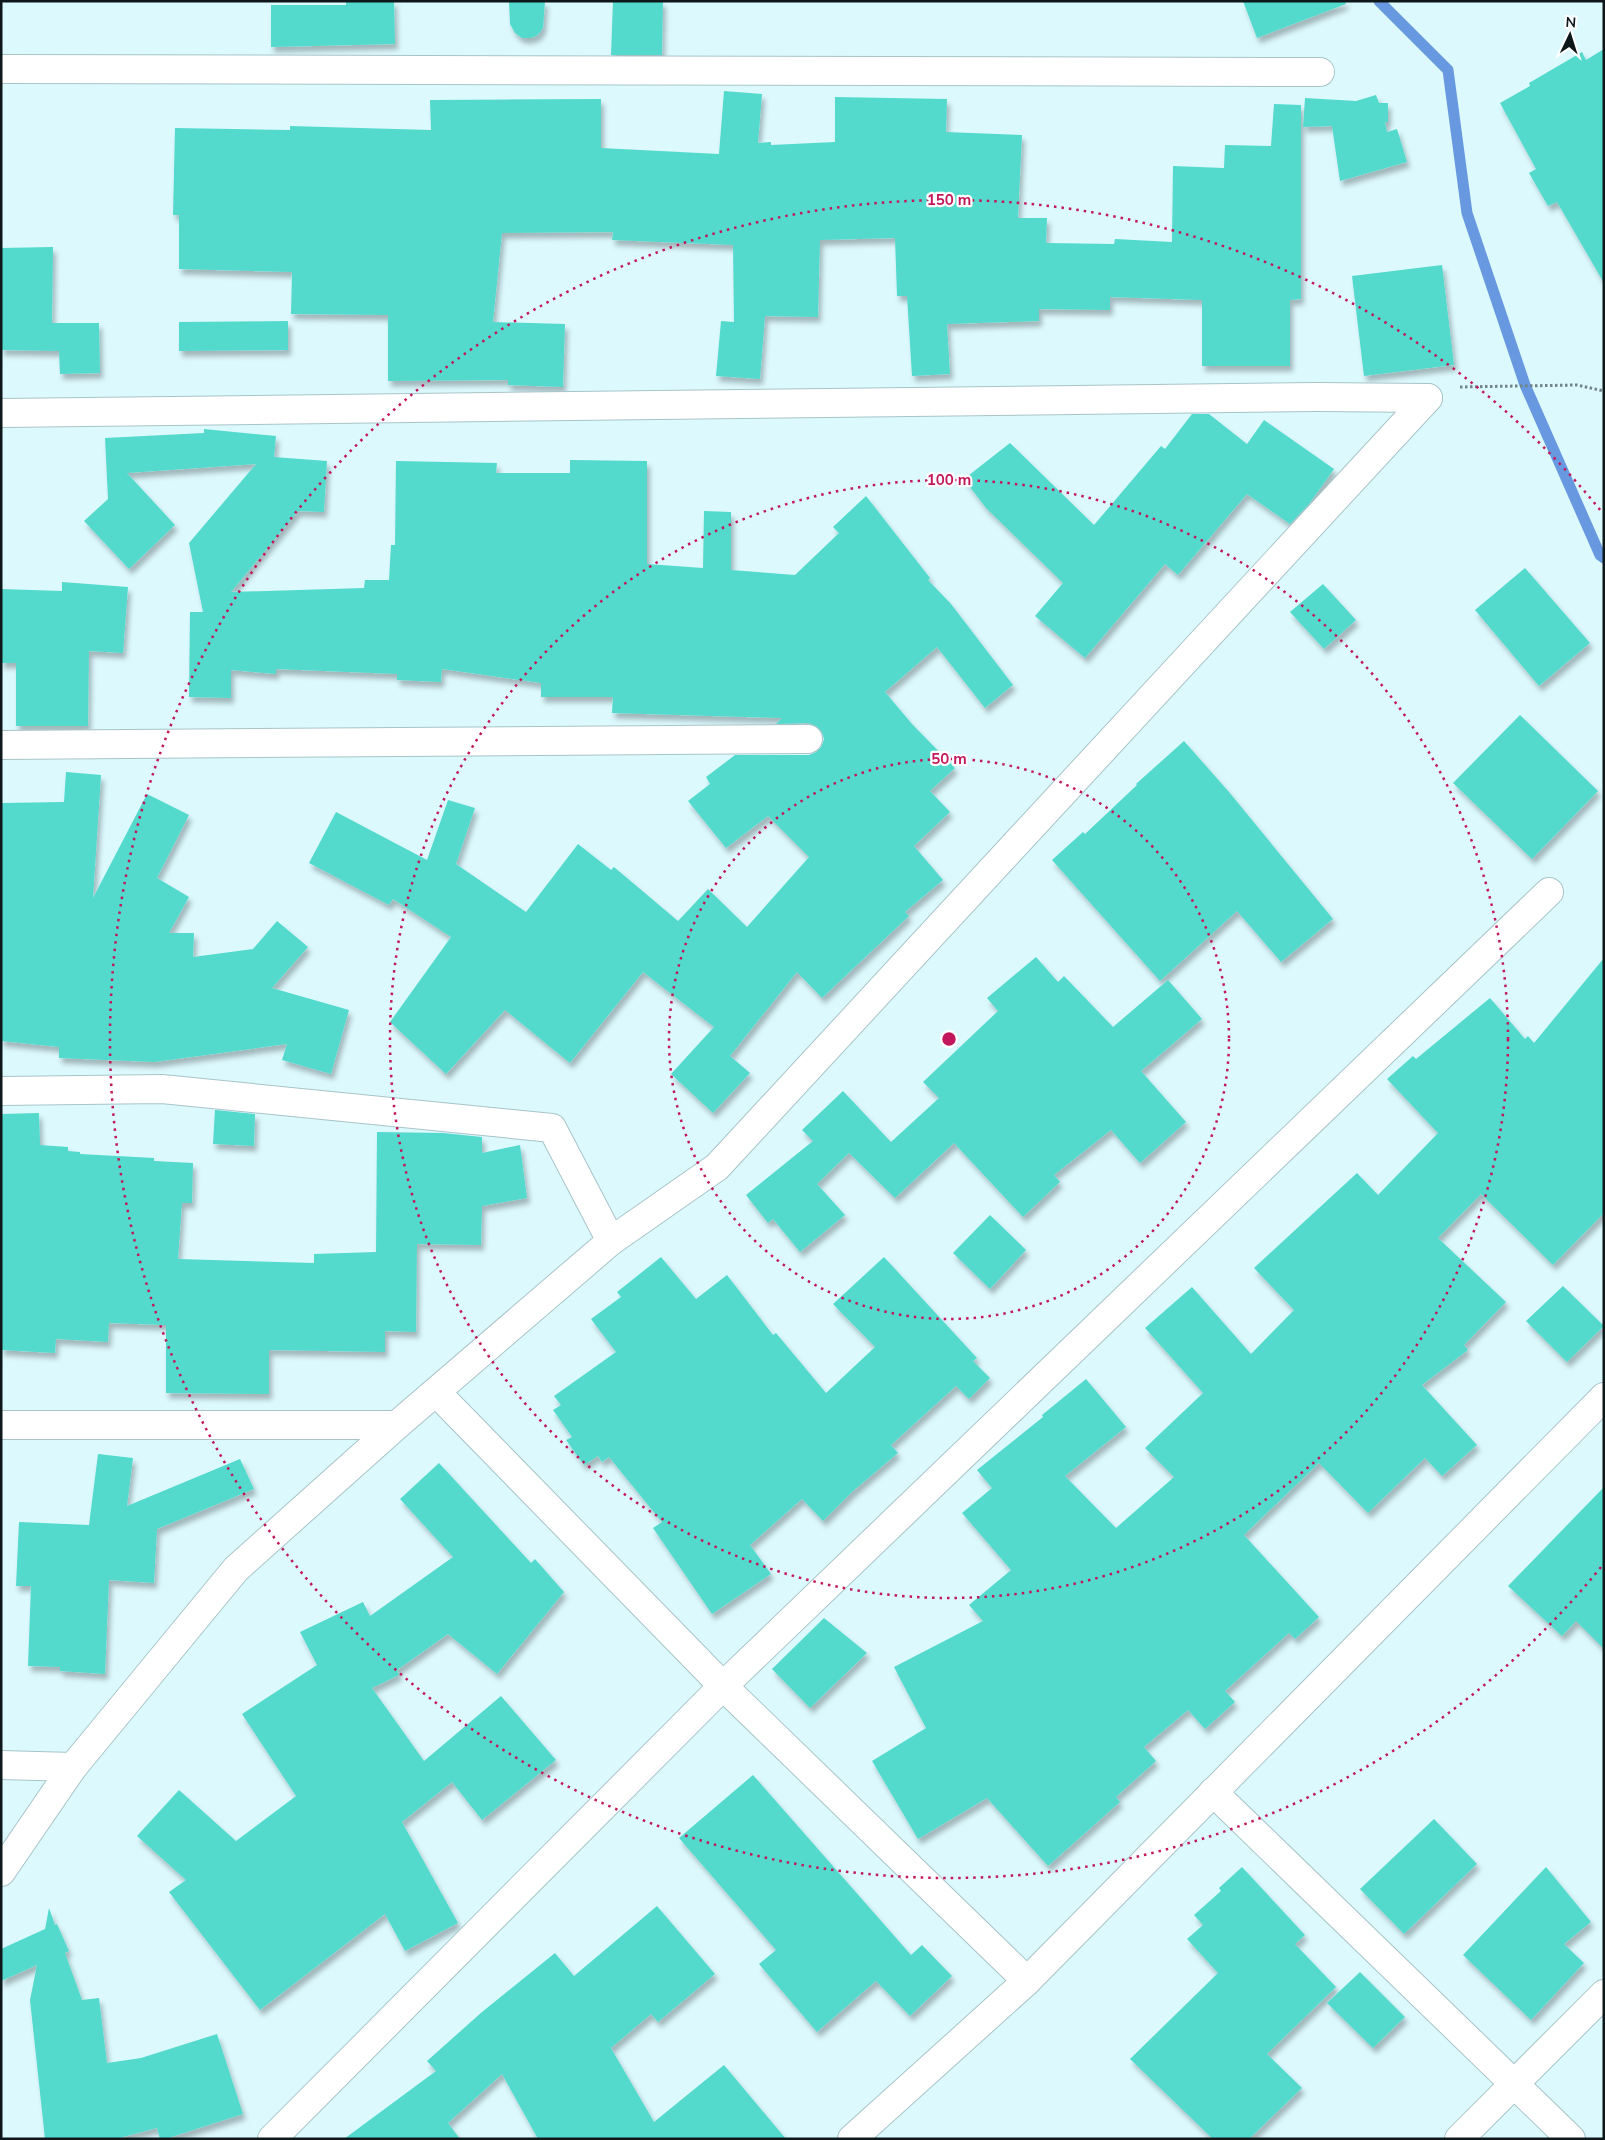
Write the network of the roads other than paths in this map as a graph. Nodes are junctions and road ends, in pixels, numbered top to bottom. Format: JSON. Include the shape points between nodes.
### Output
{"nodes":[{"id":1,"x":1,"y":69,"type":"edge"},
{"id":2,"x":1320,"y":72,"type":"dead end"},
{"id":3,"x":1,"y":413,"type":"edge"},
{"id":4,"x":808,"y":739,"type":"dead end"},
{"id":5,"x":1,"y":745,"type":"edge"},
{"id":6,"x":1549,"y":892,"type":"dead end"},
{"id":7,"x":1,"y":1091,"type":"edge"},
{"id":8,"x":611,"y":1241,"type":"junction"},
{"id":9,"x":436,"y":1392,"type":"junction"},
{"id":10,"x":1604,"y":1397,"type":"edge"},
{"id":11,"x":1,"y":1425,"type":"edge"},
{"id":12,"x":397,"y":1425,"type":"junction"},
{"id":13,"x":723,"y":1686,"type":"junction"},
{"id":14,"x":1,"y":1765,"type":"edge"},
{"id":15,"x":73,"y":1767,"type":"junction"},
{"id":16,"x":1213,"y":1792,"type":"junction"},
{"id":17,"x":1,"y":1872,"type":"edge"},
{"id":18,"x":1027,"y":1981,"type":"junction"},
{"id":19,"x":1604,"y":1994,"type":"edge"},
{"id":20,"x":1514,"y":2084,"type":"junction"},
{"id":21,"x":272,"y":2139,"type":"edge"},
{"id":22,"x":852,"y":2139,"type":"edge"},
{"id":23,"x":1459,"y":2139,"type":"edge"},
{"id":24,"x":1571,"y":2139,"type":"edge"}],
"edges":[{"from":1,"to":2,"type":"street"},
{"from":3,"to":8,"type":"street","via":[[1428,398],[718,1167]]},
{"from":4,"to":5,"type":"street"},
{"from":6,"to":13,"type":"street"},
{"from":7,"to":8,"type":"street","via":[[162,1089],[552,1128]]},
{"from":8,"to":9,"type":"street"},
{"from":9,"to":12,"type":"street"},
{"from":9,"to":13,"type":"street"},
{"from":10,"to":16,"type":"street"},
{"from":11,"to":12,"type":"street"},
{"from":12,"to":15,"type":"street","via":[[236,1569]]},
{"from":13,"to":18,"type":"street"},
{"from":13,"to":21,"type":"street"},
{"from":14,"to":15,"type":"street"},
{"from":15,"to":17,"type":"street"},
{"from":16,"to":18,"type":"street"},
{"from":16,"to":20,"type":"street"},
{"from":18,"to":22,"type":"street"},
{"from":19,"to":20,"type":"street"},
{"from":20,"to":23,"type":"street"},
{"from":20,"to":24,"type":"street"}]}
